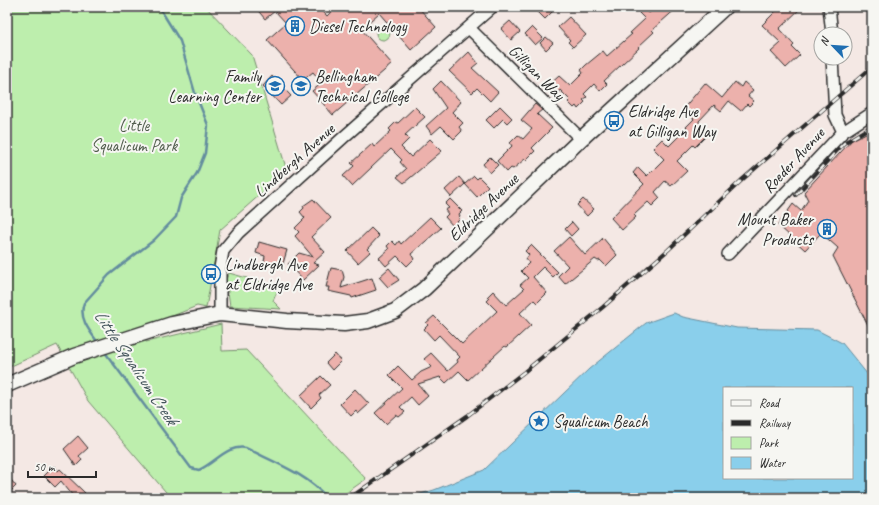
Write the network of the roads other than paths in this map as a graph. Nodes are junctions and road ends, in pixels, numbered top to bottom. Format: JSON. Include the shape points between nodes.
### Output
{"nodes":[{"id":1,"x":492,"y":7,"type":"edge"},
{"id":2,"x":725,"y":7,"type":"edge"},
{"id":3,"x":829,"y":7,"type":"edge"},
{"id":4,"x":831,"y":26,"type":"edge"},
{"id":5,"x":469,"y":28,"type":"junction"},
{"id":6,"x":833,"y":66,"type":"edge"},
{"id":7,"x":872,"y":113,"type":"edge"},
{"id":8,"x":843,"y":132,"type":"junction"},
{"id":9,"x":581,"y":139,"type":"junction"},
{"id":10,"x":728,"y":254,"type":"dead end"},
{"id":11,"x":220,"y":314,"type":"junction"},
{"id":12,"x":7,"y":385,"type":"edge"}],
"edges":[{"from":1,"to":5,"type":"street","name":"Lindbergh Avenue"},
{"from":2,"to":9,"type":"main road","name":"Eldridge Avenue"},
{"from":3,"to":4,"type":"street"},
{"from":5,"to":9,"type":"street","name":"Gilligan Way"},
{"from":5,"to":11,"type":"street","name":"Lindbergh Avenue","via":[[238,233],[223,251],[220,268]]},
{"from":6,"to":8,"type":"street","via":[[836,115]]},
{"from":7,"to":8,"type":"street","name":"Roeder Avenue"},
{"from":8,"to":10,"type":"street","name":"Roeder Avenue"},
{"from":9,"to":11,"type":"main road","name":"Eldridge Avenue","via":[[424,289],[395,311],[368,321],[344,324]]},
{"from":11,"to":12,"type":"main road","name":"Eldridge Avenue","via":[[172,324],[74,356]]}]}
